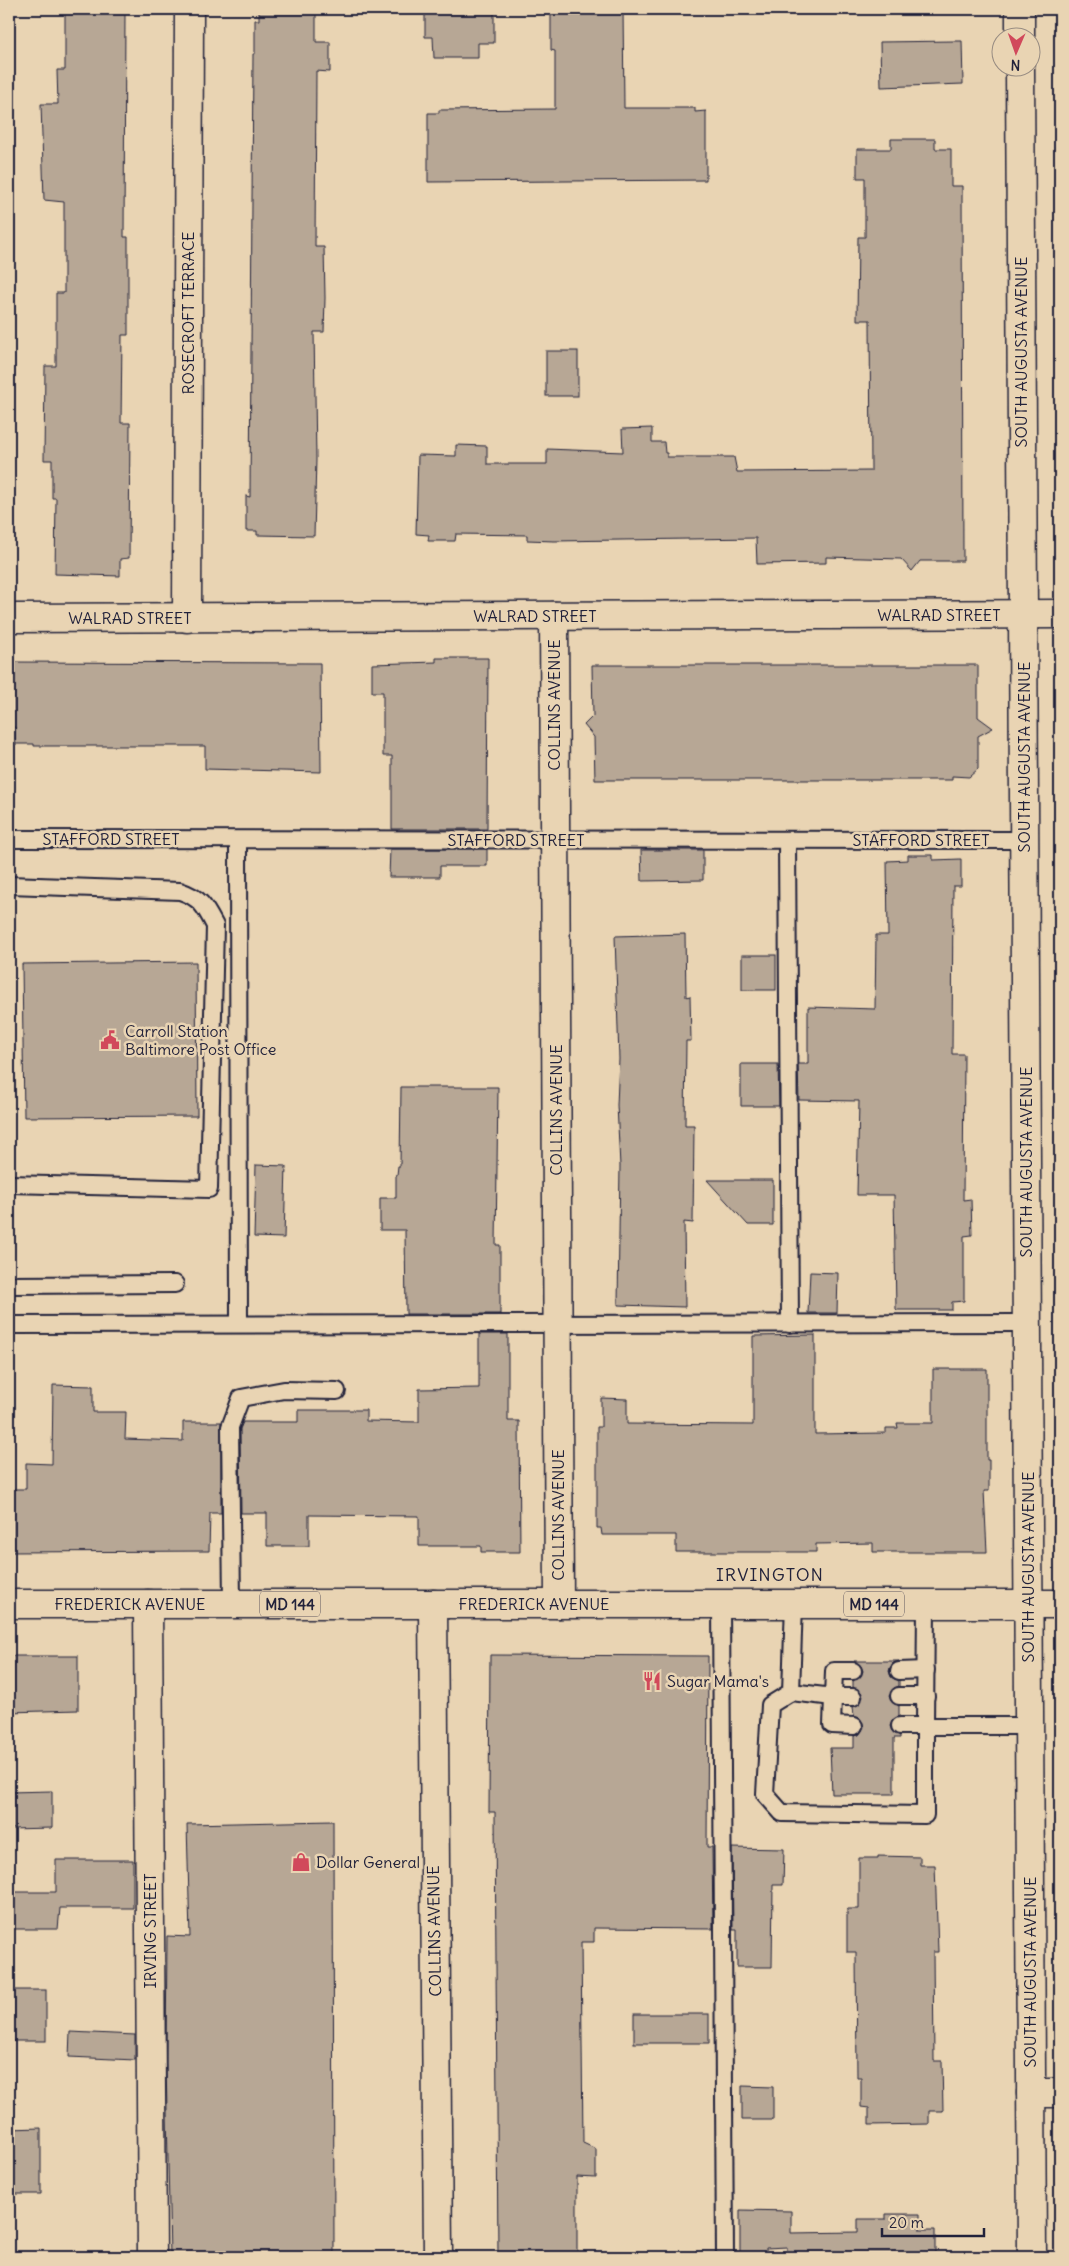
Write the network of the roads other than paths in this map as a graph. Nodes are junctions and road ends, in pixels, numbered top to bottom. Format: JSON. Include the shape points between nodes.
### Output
{"nodes":[{"id":1,"x":189,"y":9,"type":"edge"},
{"id":2,"x":1020,"y":9,"type":"edge"},
{"id":3,"x":1020,"y":28,"type":"edge"},
{"id":4,"x":1020,"y":78,"type":"edge"},
{"id":5,"x":1023,"y":614,"type":"junction"},
{"id":6,"x":1060,"y":614,"type":"edge"},
{"id":7,"x":554,"y":616,"type":"junction"},
{"id":8,"x":9,"y":618,"type":"edge"},
{"id":9,"x":187,"y":618,"type":"junction"},
{"id":10,"x":9,"y":839,"type":"edge"},
{"id":11,"x":238,"y":840,"type":"junction"},
{"id":12,"x":555,"y":840,"type":"junction"},
{"id":13,"x":787,"y":840,"type":"junction"},
{"id":14,"x":1024,"y":840,"type":"junction"},
{"id":15,"x":9,"y":885,"type":"edge"},
{"id":16,"x":9,"y":1184,"type":"edge"},
{"id":17,"x":175,"y":1284,"type":"dead end"},
{"id":18,"x":9,"y":1285,"type":"edge"},
{"id":19,"x":240,"y":1324,"type":"junction"},
{"id":20,"x":557,"y":1324,"type":"junction"},
{"id":21,"x":790,"y":1324,"type":"junction"},
{"id":22,"x":1027,"y":1324,"type":"junction"},
{"id":23,"x":9,"y":1325,"type":"edge"},
{"id":24,"x":337,"y":1391,"type":"dead end"},
{"id":25,"x":721,"y":1603,"type":"junction"},
{"id":26,"x":794,"y":1603,"type":"junction"},
{"id":27,"x":9,"y":1604,"type":"edge"},
{"id":28,"x":148,"y":1604,"type":"junction"},
{"id":29,"x":232,"y":1604,"type":"junction"},
{"id":30,"x":433,"y":1604,"type":"junction"},
{"id":31,"x":559,"y":1604,"type":"junction"},
{"id":32,"x":926,"y":1604,"type":"junction"},
{"id":33,"x":1060,"y":1604,"type":"edge"},
{"id":34,"x":1028,"y":1605,"type":"junction"},
{"id":35,"x":926,"y":1670,"type":"junction"},
{"id":36,"x":853,"y":1671,"type":"dead end"},
{"id":37,"x":899,"y":1671,"type":"dead end"},
{"id":38,"x":791,"y":1692,"type":"junction"},
{"id":39,"x":899,"y":1696,"type":"dead end"},
{"id":40,"x":926,"y":1696,"type":"junction"},
{"id":41,"x":832,"y":1697,"type":"junction"},
{"id":42,"x":853,"y":1697,"type":"dead end"},
{"id":43,"x":854,"y":1726,"type":"dead end"},
{"id":44,"x":900,"y":1726,"type":"dead end"},
{"id":45,"x":925,"y":1726,"type":"junction"},
{"id":46,"x":1029,"y":1726,"type":"junction"},
{"id":47,"x":1031,"y":2093,"type":"junction"},
{"id":48,"x":1060,"y":2093,"type":"edge"},
{"id":49,"x":152,"y":2257,"type":"edge"},
{"id":50,"x":438,"y":2257,"type":"edge"},
{"id":51,"x":725,"y":2257,"type":"edge"},
{"id":52,"x":1032,"y":2257,"type":"edge"}],
"edges":[{"from":1,"to":9,"type":"street","name":"ROSECROFT TERRACE"},
{"from":2,"to":3,"type":"street"},
{"from":4,"to":5,"type":"street","name":"SOUTH AUGUSTA AVENUE"},
{"from":5,"to":6,"type":"street","name":"WALRAD STREET"},
{"from":5,"to":7,"type":"street","name":"WALRAD STREET"},
{"from":5,"to":14,"type":"street","name":"SOUTH AUGUSTA AVENUE"},
{"from":7,"to":9,"type":"street","name":"WALRAD STREET"},
{"from":7,"to":12,"type":"street","name":"COLLINS AVENUE"},
{"from":8,"to":9,"type":"street","name":"WALRAD STREET"},
{"from":10,"to":11,"type":"lane","name":"STAFFORD STREET"},
{"from":11,"to":12,"type":"lane","name":"STAFFORD STREET"},
{"from":11,"to":19,"type":"lane"},
{"from":12,"to":13,"type":"lane","name":"STAFFORD STREET"},
{"from":12,"to":20,"type":"street","name":"COLLINS AVENUE"},
{"from":13,"to":14,"type":"lane","name":"STAFFORD STREET"},
{"from":13,"to":21,"type":"lane"},
{"from":14,"to":22,"type":"street","name":"SOUTH AUGUSTA AVENUE"},
{"from":15,"to":16,"type":"lane","via":[[180,891],[195,896],[214,926],[209,1189]]},
{"from":17,"to":18,"type":"lane"},
{"from":19,"to":20,"type":"lane"},
{"from":19,"to":23,"type":"lane"},
{"from":20,"to":21,"type":"lane"},
{"from":20,"to":31,"type":"street","name":"COLLINS AVENUE"},
{"from":21,"to":22,"type":"lane"},
{"from":22,"to":34,"type":"street","name":"SOUTH AUGUSTA AVENUE"},
{"from":24,"to":29,"type":"lane","via":[[284,1390],[241,1398],[230,1427]]},
{"from":25,"to":26,"type":"street","name":"FREDERICK AVENUE","number":"MD 144"},
{"from":25,"to":31,"type":"street","name":"FREDERICK AVENUE","number":"MD 144"},
{"from":25,"to":51,"type":"lane"},
{"from":26,"to":32,"type":"street","name":"FREDERICK AVENUE","number":"MD 144"},
{"from":26,"to":38,"type":"lane"},
{"from":27,"to":28,"type":"street","name":"FREDERICK AVENUE","number":"MD 144"},
{"from":28,"to":29,"type":"street","name":"FREDERICK AVENUE","number":"MD 144"},
{"from":28,"to":49,"type":"street","name":"IRVING STREET"},
{"from":29,"to":30,"type":"street","name":"FREDERICK AVENUE","number":"MD 144"},
{"from":30,"to":31,"type":"street","name":"FREDERICK AVENUE","number":"MD 144"},
{"from":30,"to":50,"type":"street","name":"COLLINS AVENUE"},
{"from":32,"to":34,"type":"street","name":"FREDERICK AVENUE","number":"MD 144"},
{"from":32,"to":35,"type":"lane"},
{"from":33,"to":34,"type":"street","name":"FREDERICK AVENUE","number":"MD 144"},
{"from":34,"to":46,"type":"street","name":"SOUTH AUGUSTA AVENUE"},
{"from":35,"to":37,"type":"lane"},
{"from":35,"to":40,"type":"lane"},
{"from":36,"to":41,"type":"lane","via":[[834,1671]]},
{"from":38,"to":41,"type":"lane"},
{"from":38,"to":45,"type":"lane","via":[[770,1705],[765,1794],[782,1813],[925,1815]]},
{"from":39,"to":40,"type":"lane"},
{"from":40,"to":45,"type":"lane"},
{"from":41,"to":42,"type":"lane"},
{"from":41,"to":43,"type":"lane","via":[[832,1725]]},
{"from":44,"to":45,"type":"lane"},
{"from":45,"to":46,"type":"lane"},
{"from":46,"to":47,"type":"street","name":"SOUTH AUGUSTA AVENUE"},
{"from":47,"to":48,"type":"street"},
{"from":47,"to":52,"type":"street","name":"SOUTH AUGUSTA AVENUE"}]}
